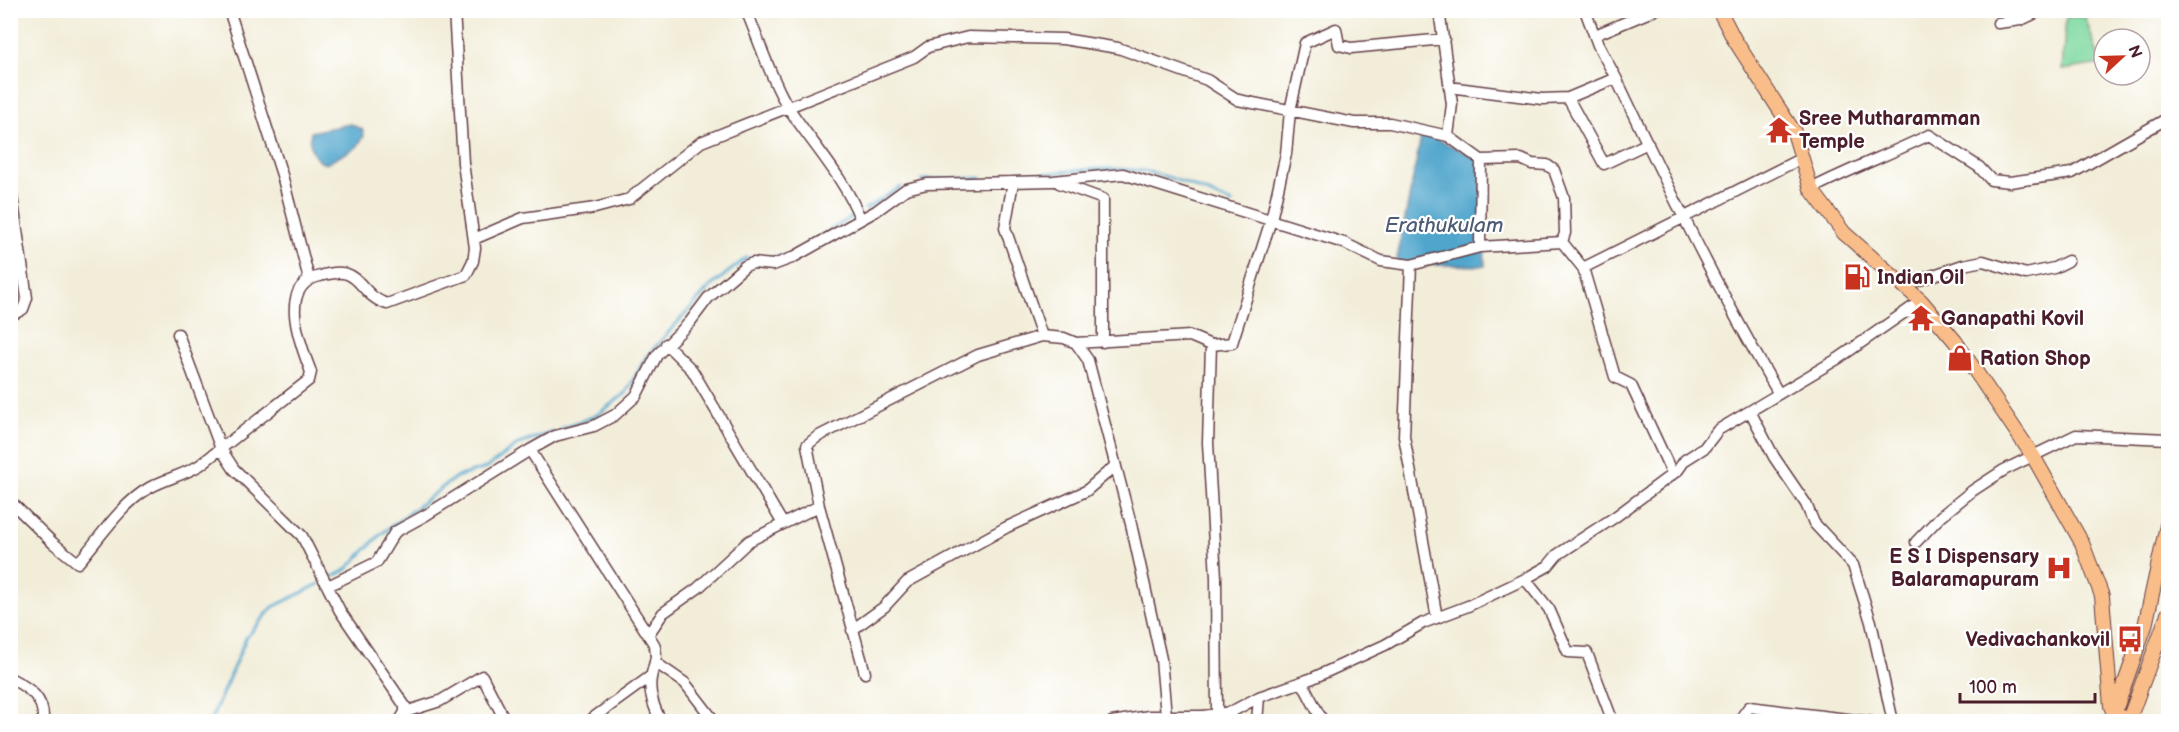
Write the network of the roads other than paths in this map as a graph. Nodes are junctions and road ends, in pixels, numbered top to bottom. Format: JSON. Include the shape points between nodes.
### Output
{"nodes":[{"id":1,"x":229,"y":10,"type":"edge"},
{"id":2,"x":454,"y":10,"type":"edge"},
{"id":3,"x":746,"y":10,"type":"edge"},
{"id":4,"x":1439,"y":10,"type":"edge"},
{"id":5,"x":1585,"y":10,"type":"edge"},
{"id":6,"x":1655,"y":10,"type":"edge"},
{"id":7,"x":1719,"y":10,"type":"edge"},
{"id":8,"x":2042,"y":10,"type":"edge"},
{"id":9,"x":1998,"y":23,"type":"dead end"},
{"id":10,"x":1594,"y":35,"type":"junction"},
{"id":11,"x":1444,"y":39,"type":"junction"},
{"id":12,"x":1616,"y":78,"type":"junction"},
{"id":13,"x":1449,"y":87,"type":"junction"},
{"id":14,"x":1568,"y":98,"type":"junction"},
{"id":15,"x":787,"y":106,"type":"junction"},
{"id":16,"x":1290,"y":111,"type":"junction"},
{"id":17,"x":2169,"y":118,"type":"edge"},
{"id":18,"x":1448,"y":136,"type":"junction"},
{"id":19,"x":1647,"y":143,"type":"junction"},
{"id":20,"x":1800,"y":159,"type":"junction"},
{"id":21,"x":1481,"y":160,"type":"junction"},
{"id":22,"x":1053,"y":181,"type":"junction"},
{"id":23,"x":1012,"y":182,"type":"junction"},
{"id":24,"x":10,"y":183,"type":"edge"},
{"id":25,"x":1811,"y":189,"type":"junction"},
{"id":26,"x":1684,"y":218,"type":"junction"},
{"id":27,"x":860,"y":219,"type":"junction"},
{"id":28,"x":1271,"y":220,"type":"junction"},
{"id":29,"x":14,"y":224,"type":"edge"},
{"id":30,"x":474,"y":239,"type":"junction"},
{"id":31,"x":1562,"y":242,"type":"junction"},
{"id":32,"x":1480,"y":247,"type":"junction"},
{"id":33,"x":2068,"y":261,"type":"dead end"},
{"id":34,"x":1411,"y":265,"type":"junction"},
{"id":35,"x":1583,"y":268,"type":"junction"},
{"id":36,"x":309,"y":279,"type":"junction"},
{"id":37,"x":1902,"y":286,"type":"junction"},
{"id":38,"x":1921,"y":301,"type":"junction"},
{"id":39,"x":10,"y":316,"type":"edge"},
{"id":40,"x":178,"y":334,"type":"dead end"},
{"id":41,"x":1042,"y":336,"type":"junction"},
{"id":42,"x":1103,"y":342,"type":"junction"},
{"id":43,"x":1076,"y":343,"type":"junction"},
{"id":44,"x":666,"y":345,"type":"junction"},
{"id":45,"x":1211,"y":345,"type":"junction"},
{"id":46,"x":1779,"y":394,"type":"junction"},
{"id":47,"x":1750,"y":411,"type":"junction"},
{"id":48,"x":2169,"y":439,"type":"edge"},
{"id":49,"x":221,"y":449,"type":"junction"},
{"id":50,"x":530,"y":450,"type":"junction"},
{"id":51,"x":2033,"y":456,"type":"junction"},
{"id":52,"x":1115,"y":466,"type":"junction"},
{"id":53,"x":1672,"y":473,"type":"junction"},
{"id":54,"x":10,"y":501,"type":"edge"},
{"id":55,"x":819,"y":506,"type":"junction"},
{"id":56,"x":2169,"y":521,"type":"edge"},
{"id":57,"x":783,"y":524,"type":"junction"},
{"id":58,"x":1916,"y":542,"type":"dead end"},
{"id":59,"x":1525,"y":579,"type":"junction"},
{"id":60,"x":328,"y":586,"type":"junction"},
{"id":61,"x":2169,"y":614,"type":"edge"},
{"id":62,"x":1437,"y":618,"type":"junction"},
{"id":63,"x":2166,"y":629,"type":"edge"},
{"id":64,"x":852,"y":630,"type":"junction"},
{"id":65,"x":648,"y":635,"type":"junction"},
{"id":66,"x":656,"y":663,"type":"junction"},
{"id":67,"x":865,"y":673,"type":"dead end"},
{"id":68,"x":651,"y":676,"type":"junction"},
{"id":69,"x":10,"y":678,"type":"edge"},
{"id":70,"x":1302,"y":682,"type":"junction"},
{"id":71,"x":1259,"y":697,"type":"junction"},
{"id":72,"x":1217,"y":714,"type":"junction"},
{"id":73,"x":1166,"y":716,"type":"junction"},
{"id":74,"x":402,"y":717,"type":"edge"},
{"id":75,"x":2112,"y":718,"type":"edge"},
{"id":76,"x":2128,"y":721,"type":"edge"},
{"id":77,"x":43,"y":722,"type":"edge"},
{"id":78,"x":506,"y":722,"type":"edge"},
{"id":79,"x":595,"y":722,"type":"edge"},
{"id":80,"x":662,"y":722,"type":"edge"},
{"id":81,"x":715,"y":722,"type":"edge"},
{"id":82,"x":1112,"y":722,"type":"edge"},
{"id":83,"x":1257,"y":722,"type":"edge"},
{"id":84,"x":1323,"y":722,"type":"edge"},
{"id":85,"x":1613,"y":722,"type":"edge"},
{"id":86,"x":1738,"y":722,"type":"edge"},
{"id":87,"x":1872,"y":722,"type":"edge"},
{"id":88,"x":1893,"y":722,"type":"edge"}],
"edges":[{"from":1,"to":36,"type":"street","via":[[282,175]]},
{"from":2,"to":30,"type":"street","via":[[464,163]]},
{"from":3,"to":15,"type":"street"},
{"from":4,"to":11,"type":"street"},
{"from":5,"to":10,"type":"street"},
{"from":6,"to":10,"type":"street"},
{"from":7,"to":20,"type":"main road","via":[[1794,132]]},
{"from":8,"to":9,"type":"street","via":[[2021,20]]},
{"from":10,"to":12,"type":"street"},
{"from":11,"to":13,"type":"street"},
{"from":11,"to":16,"type":"street","via":[[1352,48],[1339,45],[1336,29],[1305,43]]},
{"from":12,"to":14,"type":"street"},
{"from":12,"to":19,"type":"street"},
{"from":13,"to":14,"type":"street","via":[[1527,99]]},
{"from":13,"to":18,"type":"street","via":[[1452,104]]},
{"from":14,"to":19,"type":"street","via":[[1604,164]]},
{"from":15,"to":16,"type":"street","via":[[914,57],[928,47],[981,36],[1063,39],[1118,48],[1207,80],[1239,100]]},
{"from":15,"to":27,"type":"street","via":[[829,160]]},
{"from":15,"to":30,"type":"street","via":[[701,142],[629,199],[523,218]]},
{"from":16,"to":18,"type":"street","via":[[1354,123],[1390,123]]},
{"from":16,"to":28,"type":"street","via":[[1286,154]]},
{"from":17,"to":25,"type":"street","via":[[2072,173],[2010,182],[1991,180],[1979,167],[1929,135]]},
{"from":18,"to":21,"type":"street"},
{"from":19,"to":26,"type":"street"},
{"from":20,"to":25,"type":"main road"},
{"from":20,"to":26,"type":"street"},
{"from":21,"to":31,"type":"street","via":[[1521,159],[1554,170],[1564,198]]},
{"from":21,"to":32,"type":"street"},
{"from":22,"to":23,"type":"street"},
{"from":22,"to":28,"type":"street","via":[[1123,174]]},
{"from":22,"to":42,"type":"street","via":[[1103,199]]},
{"from":23,"to":27,"type":"street","via":[[911,187]]},
{"from":23,"to":41,"type":"street","via":[[1005,228]]},
{"from":24,"to":29,"type":"street"},
{"from":25,"to":37,"type":"main road","via":[[1844,232]]},
{"from":26,"to":35,"type":"street"},
{"from":26,"to":46,"type":"street"},
{"from":27,"to":44,"type":"street","via":[[792,258],[773,265],[745,266],[708,298]]},
{"from":28,"to":34,"type":"street","via":[[1344,243],[1381,261]]},
{"from":28,"to":45,"type":"street","via":[[1236,336],[1232,343]]},
{"from":29,"to":39,"type":"street","via":[[26,303]]},
{"from":30,"to":36,"type":"street","via":[[473,261],[466,275],[397,302],[387,304],[372,298],[349,274]]},
{"from":31,"to":32,"type":"street"},
{"from":31,"to":35,"type":"street"},
{"from":32,"to":34,"type":"street"},
{"from":33,"to":37,"type":"street","via":[[2026,274],[1983,261]]},
{"from":34,"to":62,"type":"street","via":[[1404,436]]},
{"from":35,"to":53,"type":"street","via":[[1615,377],[1630,385]]},
{"from":36,"to":49,"type":"street","via":[[302,286],[294,318],[311,377]]},
{"from":37,"to":38,"type":"main road"},
{"from":38,"to":46,"type":"street"},
{"from":38,"to":51,"type":"main road","via":[[1955,340]]},
{"from":40,"to":49,"type":"street"},
{"from":41,"to":43,"type":"street"},
{"from":41,"to":55,"type":"street","via":[[978,355],[812,440],[807,445]]},
{"from":42,"to":43,"type":"street"},
{"from":42,"to":45,"type":"street","via":[[1190,336]]},
{"from":43,"to":52,"type":"street","via":[[1088,360]]},
{"from":44,"to":50,"type":"street","via":[[636,396],[615,415],[594,426],[555,435]]},
{"from":44,"to":57,"type":"street","via":[[692,370]]},
{"from":45,"to":72,"type":"street","via":[[1208,443],[1216,577]]},
{"from":46,"to":47,"type":"street"},
{"from":47,"to":53,"type":"street","via":[[1718,430],[1704,448]]},
{"from":47,"to":88,"type":"street","via":[[1814,523],[1853,565]]},
{"from":48,"to":51,"type":"street","via":[[2076,435]]},
{"from":49,"to":54,"type":"street","via":[[184,475],[136,497],[78,563]]},
{"from":49,"to":60,"type":"street","via":[[234,469],[302,536]]},
{"from":50,"to":60,"type":"street","via":[[403,526],[387,542],[377,562]]},
{"from":50,"to":65,"type":"street"},
{"from":51,"to":58,"type":"street","via":[[1972,491]]},
{"from":51,"to":75,"type":"main road","via":[[2082,543],[2102,596]]},
{"from":52,"to":64,"type":"street","via":[[1086,491],[1007,527],[907,582],[884,607]]},
{"from":52,"to":73,"type":"street","via":[[1161,659]]},
{"from":53,"to":59,"type":"street"},
{"from":55,"to":57,"type":"street"},
{"from":55,"to":64,"type":"street"},
{"from":56,"to":75,"type":"main road","via":[[2145,626]]},
{"from":57,"to":65,"type":"street","via":[[749,541],[698,588],[663,612]]},
{"from":59,"to":62,"type":"street"},
{"from":59,"to":85,"type":"street","via":[[1549,609],[1568,651],[1587,653]]},
{"from":60,"to":74,"type":"street","via":[[340,611],[405,706]]},
{"from":61,"to":63,"type":"main road"},
{"from":62,"to":70,"type":"street"},
{"from":63,"to":76,"type":"main road"},
{"from":64,"to":67,"type":"street"},
{"from":65,"to":66,"type":"street","via":[[657,653]]},
{"from":66,"to":68,"type":"street"},
{"from":66,"to":81,"type":"street","via":[[685,683]]},
{"from":68,"to":79,"type":"street","via":[[593,718]]},
{"from":68,"to":80,"type":"street","via":[[654,707]]},
{"from":69,"to":77,"type":"street","via":[[37,695]]},
{"from":70,"to":71,"type":"street"},
{"from":70,"to":84,"type":"street"},
{"from":71,"to":72,"type":"street","via":[[1231,712]]},
{"from":71,"to":83,"type":"street"},
{"from":72,"to":73,"type":"street"},
{"from":73,"to":82,"type":"street"},
{"from":74,"to":78,"type":"street","via":[[482,676]]},
{"from":75,"to":76,"type":"main road"},
{"from":86,"to":87,"type":"street","via":[[1749,707]]}]}
